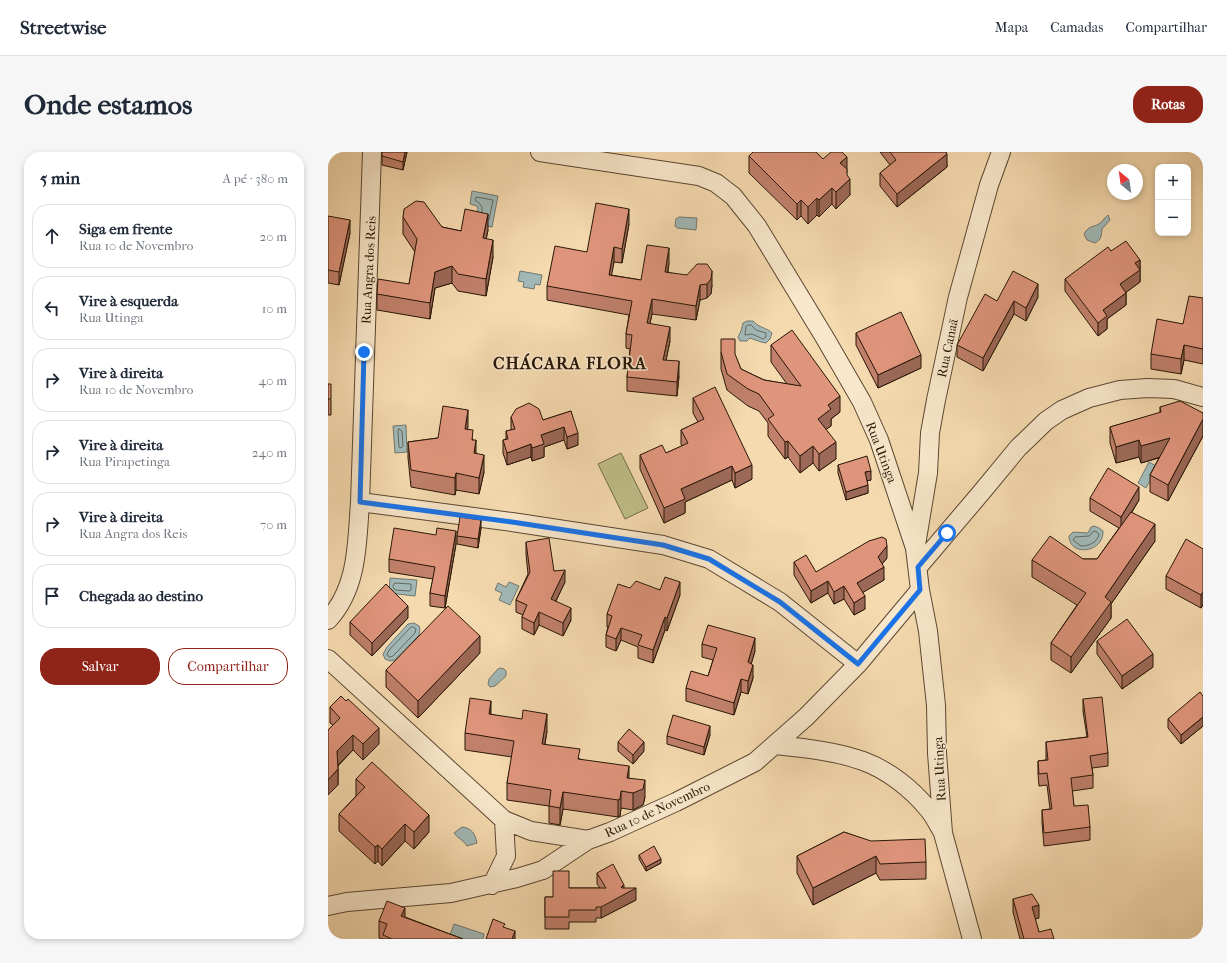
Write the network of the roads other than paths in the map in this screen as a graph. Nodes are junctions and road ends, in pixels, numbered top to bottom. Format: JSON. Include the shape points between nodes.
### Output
{"nodes":[{"id":1,"x":372,"y":152,"type":"edge"},
{"id":2,"x":540,"y":152,"type":"edge"},
{"id":3,"x":1001,"y":152,"type":"edge"},
{"id":4,"x":1203,"y":398,"type":"edge"},
{"id":5,"x":360,"y":502,"type":"junction"},
{"id":6,"x":915,"y":548,"type":"junction"},
{"id":7,"x":918,"y":567,"type":"junction"},
{"id":8,"x":920,"y":590,"type":"junction"},
{"id":9,"x":328,"y":620,"type":"edge"},
{"id":10,"x":328,"y":659,"type":"edge"},
{"id":11,"x":858,"y":664,"type":"junction"},
{"id":12,"x":775,"y":745,"type":"junction"},
{"id":13,"x":504,"y":820,"type":"junction"},
{"id":14,"x":943,"y":833,"type":"junction"},
{"id":15,"x":588,"y":840,"type":"junction"},
{"id":16,"x":492,"y":885,"type":"junction"},
{"id":17,"x":328,"y":906,"type":"edge"},
{"id":18,"x":972,"y":939,"type":"edge"}],
"edges":[{"from":1,"to":5,"type":"street","name":"Rua Angra dos Reis"},
{"from":2,"to":6,"type":"street","name":"Rua Utinga","via":[[699,176],[716,183],[733,196],[757,226],[862,402],[879,440]]},
{"from":3,"to":6,"type":"street","name":"Rua Canaã","via":[[989,184],[953,319],[930,433],[928,473]]},
{"from":4,"to":7,"type":"street","via":[[1174,389],[1120,390],[1089,398],[1062,410],[1046,421],[1018,448]]},
{"from":5,"to":9,"type":"street","name":"Rua Angra dos Reis","via":[[356,560],[350,583]]},
{"from":5,"to":11,"type":"street","via":[[663,545],[709,559],[780,602]]},
{"from":6,"to":7,"type":"street","name":"Rua Utinga"},
{"from":7,"to":8,"type":"street","name":"Rua Utinga"},
{"from":8,"to":11,"type":"street","name":"Rua 10 de Novembro"},
{"from":8,"to":14,"type":"street","name":"Rua Utinga","via":[[928,631],[936,705]]},
{"from":10,"to":13,"type":"street"},
{"from":11,"to":12,"type":"street","name":"Rua 10 de Novembro"},
{"from":12,"to":14,"type":"street","via":[[832,753],[863,761],[891,775],[929,810]]},
{"from":12,"to":15,"type":"street","name":"Rua 10 de Novembro","via":[[755,762],[702,790]]},
{"from":13,"to":15,"type":"street","via":[[531,831]]},
{"from":13,"to":16,"type":"street","via":[[506,856]]},
{"from":14,"to":18,"type":"street","name":"Rua Utinga"},
{"from":15,"to":16,"type":"street","name":"Rua 10 de Novembro","via":[[542,870]]},
{"from":16,"to":17,"type":"street","name":"Rua 10 de Novembro","via":[[451,893]]}]}
